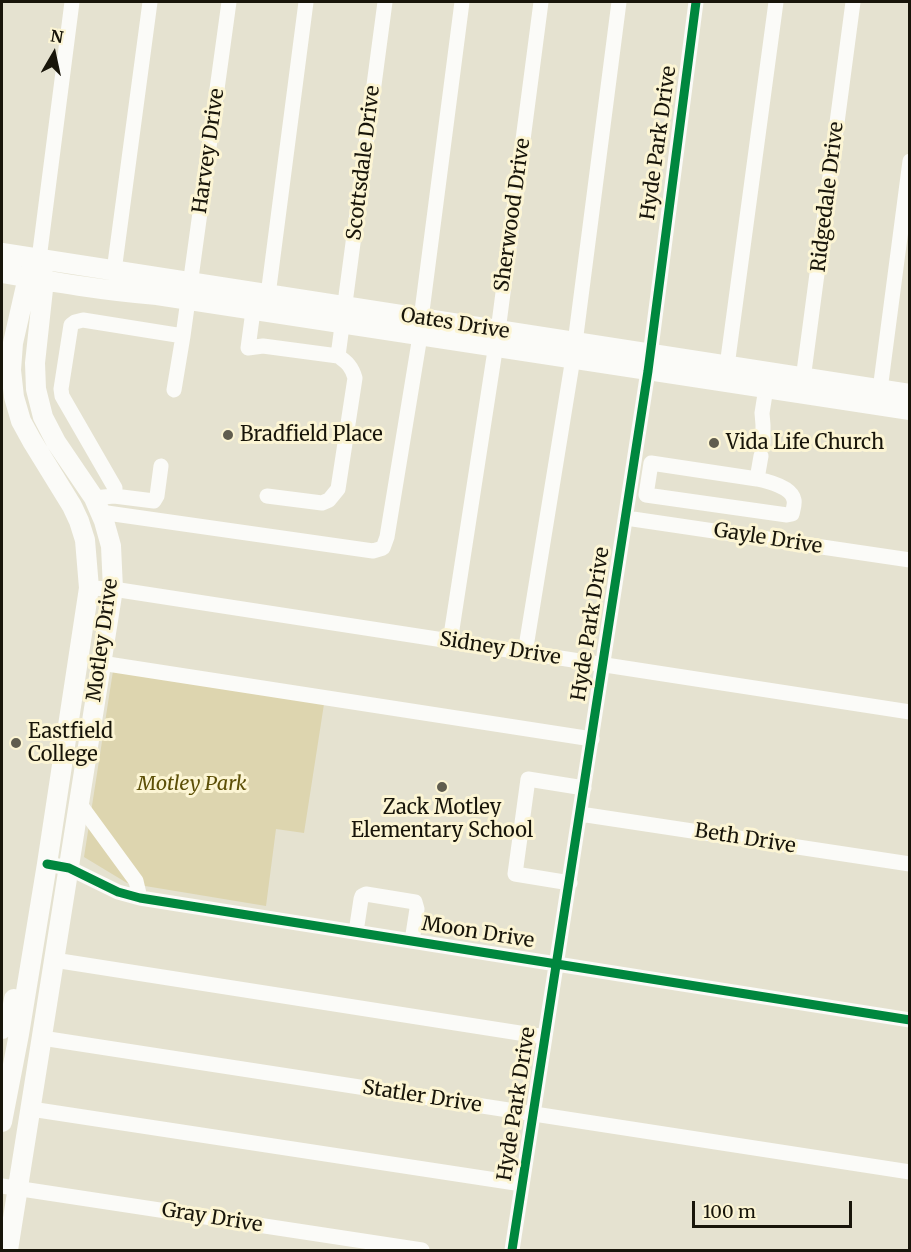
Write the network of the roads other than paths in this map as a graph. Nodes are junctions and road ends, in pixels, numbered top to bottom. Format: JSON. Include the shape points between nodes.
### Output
{"nodes":[{"id":1,"x":72,"y":2,"type":"edge"},
{"id":2,"x":150,"y":2,"type":"edge"},
{"id":3,"x":229,"y":2,"type":"edge"},
{"id":4,"x":306,"y":2,"type":"edge"},
{"id":5,"x":385,"y":2,"type":"edge"},
{"id":6,"x":462,"y":2,"type":"edge"},
{"id":7,"x":541,"y":2,"type":"edge"},
{"id":8,"x":619,"y":2,"type":"edge"},
{"id":9,"x":696,"y":2,"type":"edge"},
{"id":10,"x":776,"y":2,"type":"edge"},
{"id":11,"x":854,"y":2,"type":"edge"},
{"id":12,"x":909,"y":161,"type":"edge"},
{"id":13,"x":2,"y":253,"type":"edge"},
{"id":14,"x":39,"y":259,"type":"junction"},
{"id":15,"x":114,"y":271,"type":"junction"},
{"id":16,"x":2,"y":273,"type":"edge"},
{"id":17,"x":36,"y":279,"type":"junction"},
{"id":18,"x":190,"y":292,"type":"junction"},
{"id":19,"x":268,"y":295,"type":"junction"},
{"id":20,"x":253,"y":311,"type":"junction"},
{"id":21,"x":344,"y":316,"type":"junction"},
{"id":22,"x":420,"y":327,"type":"junction"},
{"id":23,"x":183,"y":336,"type":"junction"},
{"id":24,"x":496,"y":339,"type":"junction"},
{"id":25,"x":574,"y":350,"type":"junction"},
{"id":26,"x":338,"y":356,"type":"junction"},
{"id":27,"x":649,"y":362,"type":"junction"},
{"id":28,"x":727,"y":366,"type":"junction"},
{"id":29,"x":803,"y":386,"type":"junction"},
{"id":30,"x":766,"y":388,"type":"junction"},
{"id":31,"x":174,"y":390,"type":"dead end"},
{"id":32,"x":880,"y":390,"type":"junction"},
{"id":33,"x":909,"y":394,"type":"edge"},
{"id":34,"x":909,"y":410,"type":"edge"},
{"id":35,"x":75,"y":418,"type":"junction"},
{"id":36,"x":50,"y":431,"type":"junction"},
{"id":37,"x":161,"y":466,"type":"dead end"},
{"id":38,"x":757,"y":479,"type":"junction"},
{"id":39,"x":630,"y":488,"type":"junction"},
{"id":40,"x":647,"y":491,"type":"junction"},
{"id":41,"x":267,"y":496,"type":"dead end"},
{"id":42,"x":103,"y":502,"type":"junction"},
{"id":43,"x":72,"y":506,"type":"junction"},
{"id":44,"x":747,"y":509,"type":"junction"},
{"id":45,"x":626,"y":518,"type":"junction"},
{"id":46,"x":745,"y":535,"type":"junction"},
{"id":47,"x":909,"y":560,"type":"edge"},
{"id":48,"x":90,"y":588,"type":"junction"},
{"id":49,"x":113,"y":589,"type":"junction"},
{"id":50,"x":450,"y":642,"type":"junction"},
{"id":51,"x":525,"y":653,"type":"junction"},
{"id":52,"x":101,"y":663,"type":"junction"},
{"id":53,"x":603,"y":665,"type":"junction"},
{"id":54,"x":909,"y":712,"type":"edge"},
{"id":55,"x":592,"y":739,"type":"junction"},
{"id":56,"x":584,"y":788,"type":"junction"},
{"id":57,"x":79,"y":802,"type":"junction"},
{"id":58,"x":580,"y":814,"type":"junction"},
{"id":59,"x":47,"y":864,"type":"junction"},
{"id":60,"x":909,"y":864,"type":"edge"},
{"id":61,"x":69,"y":868,"type":"junction"},
{"id":62,"x":570,"y":883,"type":"junction"},
{"id":63,"x":140,"y":898,"type":"junction"},
{"id":64,"x":356,"y":932,"type":"junction"},
{"id":65,"x":412,"y":941,"type":"junction"},
{"id":66,"x":54,"y":960,"type":"junction"},
{"id":67,"x":556,"y":964,"type":"junction"},
{"id":68,"x":909,"y":1020,"type":"edge"},
{"id":69,"x":10,"y":1032,"type":"edge"},
{"id":70,"x":545,"y":1037,"type":"junction"},
{"id":71,"x":42,"y":1038,"type":"junction"},
{"id":72,"x":2,"y":1048,"type":"edge"},
{"id":73,"x":31,"y":1109,"type":"junction"},
{"id":74,"x":533,"y":1114,"type":"junction"},
{"id":75,"x":2,"y":1122,"type":"edge"},
{"id":76,"x":909,"y":1172,"type":"edge"},
{"id":77,"x":522,"y":1184,"type":"junction"},
{"id":78,"x":10,"y":1188,"type":"edge"},
{"id":79,"x":8,"y":1251,"type":"edge"},
{"id":80,"x":422,"y":1251,"type":"edge"},
{"id":81,"x":512,"y":1251,"type":"edge"}],
"edges":[{"from":1,"to":14,"type":"street","name":"Motley Drive"},
{"from":2,"to":15,"type":"street"},
{"from":3,"to":18,"type":"street","name":"Harvey Drive"},
{"from":4,"to":19,"type":"street"},
{"from":5,"to":21,"type":"street","name":"Scottsdale Drive"},
{"from":6,"to":22,"type":"street"},
{"from":7,"to":24,"type":"street","name":"Sherwood Drive"},
{"from":8,"to":25,"type":"street"},
{"from":9,"to":27,"type":"street","name":"Hyde Park Drive"},
{"from":10,"to":28,"type":"street"},
{"from":11,"to":29,"type":"street","name":"Ridgedale Drive"},
{"from":12,"to":32,"type":"street"},
{"from":13,"to":14,"type":"main road","name":"Oates Drive"},
{"from":14,"to":15,"type":"main road","name":"Oates Drive"},
{"from":14,"to":17,"type":"main road","name":"Motley Drive"},
{"from":15,"to":18,"type":"main road","name":"Oates Drive"},
{"from":16,"to":17,"type":"main road","name":"Oates Drive"},
{"from":17,"to":18,"type":"main road","name":"Oates Drive","via":[[133,293]]},
{"from":17,"to":36,"type":"main road","name":"Motley Drive","via":[[36,389]]},
{"from":17,"to":43,"type":"main road","name":"Motley Drive","via":[[13,343],[14,397],[21,421]]},
{"from":18,"to":19,"type":"main road","name":"Oates Drive"},
{"from":18,"to":20,"type":"main road","name":"Oates Drive"},
{"from":18,"to":23,"type":"street","name":"Harvey Drive"},
{"from":19,"to":21,"type":"main road","name":"Oates Drive"},
{"from":20,"to":21,"type":"main road","name":"Oates Drive"},
{"from":20,"to":26,"type":"street","via":[[248,348],[263,346]]},
{"from":21,"to":22,"type":"main road","name":"Oates Drive"},
{"from":21,"to":26,"type":"street","name":"Scottsdale Drive"},
{"from":22,"to":24,"type":"main road","name":"Oates Drive"},
{"from":22,"to":42,"type":"street","via":[[383,548],[373,551]]},
{"from":23,"to":31,"type":"street","name":"Harvey Drive"},
{"from":23,"to":35,"type":"street","via":[[75,321],[71,325],[61,389]]},
{"from":24,"to":25,"type":"main road","name":"Oates Drive"},
{"from":24,"to":50,"type":"street","name":"Sherwood Drive"},
{"from":25,"to":27,"type":"main road","name":"Oates Drive"},
{"from":25,"to":51,"type":"street"},
{"from":26,"to":41,"type":"street","via":[[347,362],[355,378],[338,489],[322,503]]},
{"from":27,"to":28,"type":"main road","name":"Oates Drive"},
{"from":27,"to":30,"type":"main road","name":"Oates Drive"},
{"from":27,"to":39,"type":"street","name":"Hyde Park Drive"},
{"from":28,"to":29,"type":"main road","name":"Oates Drive"},
{"from":29,"to":30,"type":"main road","name":"Oates Drive"},
{"from":29,"to":32,"type":"main road","name":"Oates Drive"},
{"from":29,"to":34,"type":"main road","name":"Oates Drive"},
{"from":30,"to":38,"type":"street"},
{"from":32,"to":33,"type":"main road","name":"Oates Drive"},
{"from":35,"to":36,"type":"street"},
{"from":35,"to":42,"type":"street","via":[[115,488]]},
{"from":36,"to":42,"type":"main road","name":"Motley Drive"},
{"from":37,"to":42,"type":"street","via":[[154,501]]},
{"from":38,"to":40,"type":"street","via":[[651,463]]},
{"from":38,"to":44,"type":"street","via":[[779,485],[792,495],[792,514]]},
{"from":39,"to":40,"type":"street"},
{"from":39,"to":45,"type":"street","name":"Hyde Park Drive"},
{"from":40,"to":44,"type":"street","via":[[646,495]]},
{"from":42,"to":43,"type":"main road"},
{"from":42,"to":49,"type":"main road","name":"Motley Drive"},
{"from":43,"to":48,"type":"main road","name":"Motley Drive","via":[[85,540]]},
{"from":44,"to":46,"type":"street"},
{"from":45,"to":46,"type":"street","name":"Gayle Drive"},
{"from":45,"to":53,"type":"street","name":"Hyde Park Drive"},
{"from":46,"to":47,"type":"street","name":"Gayle Drive"},
{"from":48,"to":49,"type":"street","name":"Sidney Drive"},
{"from":48,"to":59,"type":"main road","name":"Motley Drive"},
{"from":49,"to":50,"type":"street","name":"Sidney Drive"},
{"from":49,"to":52,"type":"main road","name":"Motley Drive"},
{"from":50,"to":51,"type":"street","name":"Sidney Drive"},
{"from":51,"to":53,"type":"street","name":"Sidney Drive"},
{"from":52,"to":55,"type":"street"},
{"from":52,"to":57,"type":"main road","name":"Motley Drive"},
{"from":53,"to":54,"type":"street","name":"Sidney Drive"},
{"from":53,"to":55,"type":"street","name":"Hyde Park Drive"},
{"from":55,"to":56,"type":"street","name":"Hyde Park Drive"},
{"from":56,"to":58,"type":"street","name":"Hyde Park Drive"},
{"from":56,"to":62,"type":"street","via":[[528,779],[514,874]]},
{"from":57,"to":61,"type":"main road","name":"Motley Drive"},
{"from":57,"to":63,"type":"street","via":[[136,881]]},
{"from":58,"to":60,"type":"street","name":"Beth Drive"},
{"from":58,"to":62,"type":"street","name":"Hyde Park Drive"},
{"from":59,"to":61,"type":"street","name":"Moon Drive"},
{"from":59,"to":69,"type":"main road","name":"Motley Drive"},
{"from":61,"to":63,"type":"street","name":"Moon Drive","via":[[118,892]]},
{"from":61,"to":66,"type":"main road","name":"Motley Drive"},
{"from":62,"to":67,"type":"street","name":"Hyde Park Drive"},
{"from":63,"to":64,"type":"street","name":"Moon Drive"},
{"from":64,"to":65,"type":"street","name":"Moon Drive"},
{"from":64,"to":65,"type":"street","via":[[361,899],[366,894],[415,902]]},
{"from":65,"to":67,"type":"street","name":"Moon Drive"},
{"from":66,"to":70,"type":"street"},
{"from":66,"to":71,"type":"main road","name":"Motley Drive"},
{"from":67,"to":68,"type":"street","name":"Moon Drive"},
{"from":67,"to":70,"type":"street","name":"Hyde Park Drive"},
{"from":69,"to":71,"type":"main road"},
{"from":69,"to":72,"type":"street","via":[[8,1047]]},
{"from":69,"to":75,"type":"main road","name":"Motley Drive"},
{"from":70,"to":74,"type":"street","name":"Hyde Park Drive"},
{"from":71,"to":73,"type":"main road","name":"Motley Drive"},
{"from":71,"to":74,"type":"street","name":"Statler Drive"},
{"from":73,"to":77,"type":"street"},
{"from":73,"to":78,"type":"main road","name":"Motley Drive"},
{"from":74,"to":76,"type":"street","name":"Statler Drive"},
{"from":74,"to":77,"type":"street","name":"Hyde Park Drive"},
{"from":77,"to":81,"type":"street","name":"Hyde Park Drive"},
{"from":78,"to":79,"type":"main road","name":"Motley Drive"},
{"from":78,"to":80,"type":"street","name":"Gray Drive"}]}
